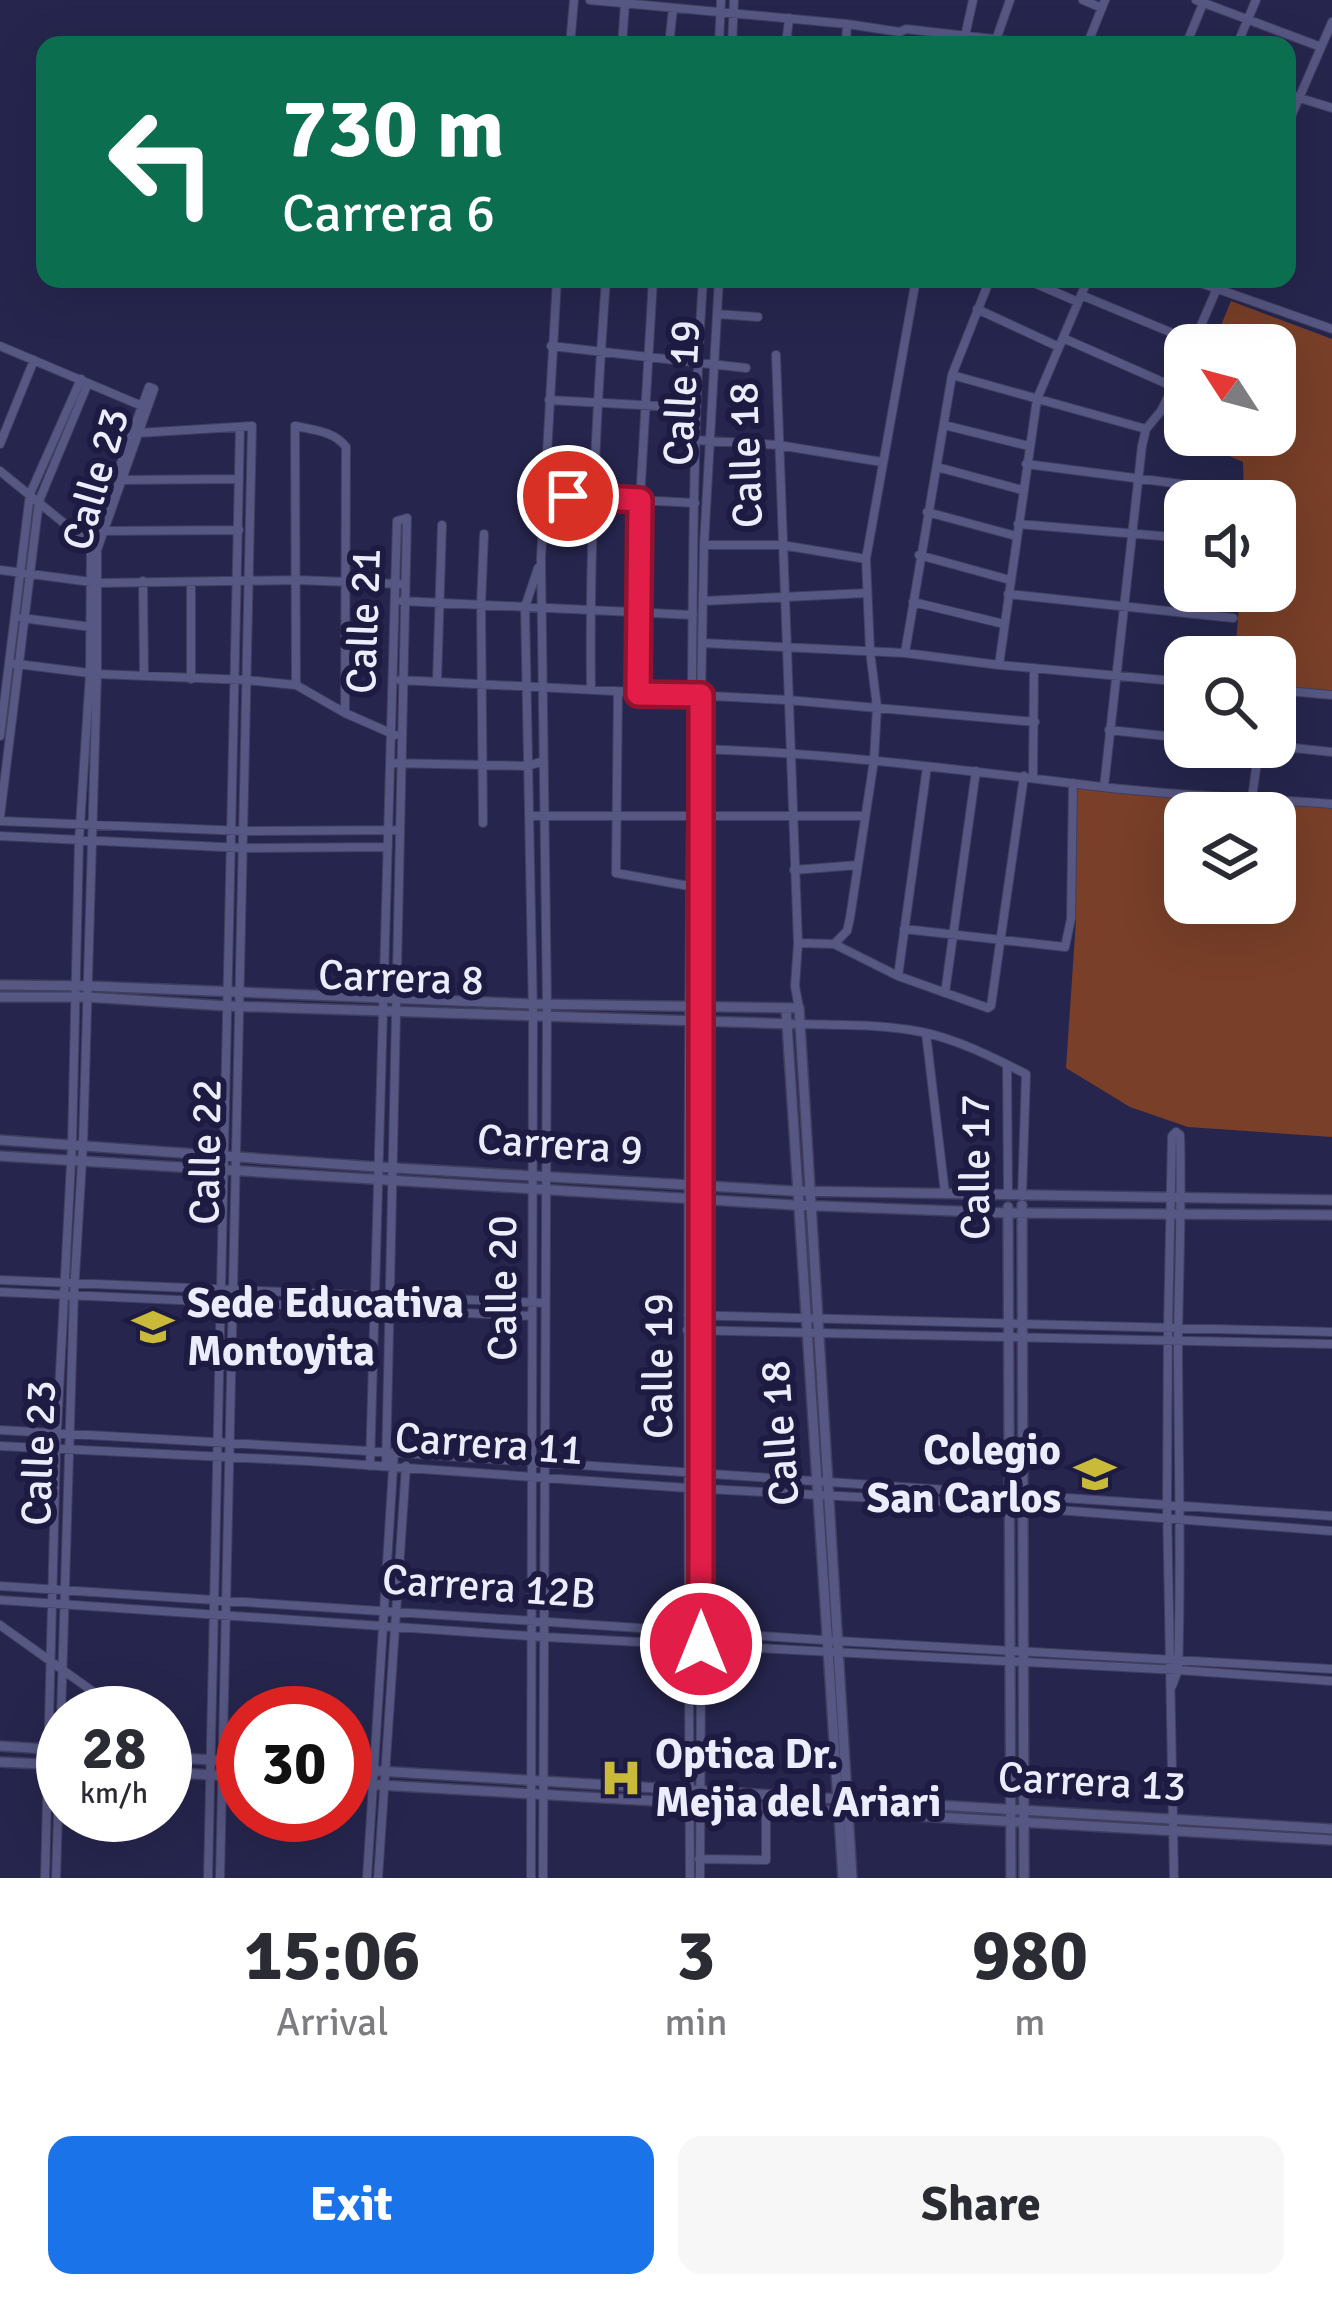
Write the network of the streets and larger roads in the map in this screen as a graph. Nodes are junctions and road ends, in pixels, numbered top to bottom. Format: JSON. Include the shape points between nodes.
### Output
{"nodes":[{"id":1,"x":574,"y":0,"type":"edge"},
{"id":2,"x":590,"y":0,"type":"edge"},
{"id":3,"x":721,"y":0,"type":"edge"},
{"id":4,"x":734,"y":0,"type":"edge"},
{"id":5,"x":973,"y":0,"type":"edge"},
{"id":6,"x":1010,"y":0,"type":"edge"},
{"id":7,"x":1083,"y":0,"type":"edge"},
{"id":8,"x":1256,"y":0,"type":"edge"},
{"id":9,"x":1201,"y":1,"type":"edge"},
{"id":10,"x":625,"y":3,"type":"junction"},
{"id":11,"x":1103,"y":4,"type":"edge"},
{"id":12,"x":673,"y":8,"type":"junction"},
{"id":13,"x":721,"y":12,"type":"junction"},
{"id":14,"x":734,"y":13,"type":"junction"},
{"id":15,"x":789,"y":18,"type":"junction"},
{"id":16,"x":1248,"y":19,"type":"junction"},
{"id":17,"x":1332,"y":22,"type":"edge"},
{"id":18,"x":847,"y":23,"type":"junction"},
{"id":19,"x":906,"y":29,"type":"junction"},
{"id":20,"x":571,"y":36,"type":"edge"},
{"id":21,"x":623,"y":36,"type":"edge"},
{"id":22,"x":670,"y":36,"type":"edge"},
{"id":23,"x":720,"y":36,"type":"edge"},
{"id":24,"x":733,"y":36,"type":"edge"},
{"id":25,"x":787,"y":36,"type":"edge"},
{"id":26,"x":846,"y":36,"type":"edge"},
{"id":27,"x":906,"y":36,"type":"edge"},
{"id":28,"x":943,"y":36,"type":"edge"},
{"id":29,"x":965,"y":36,"type":"edge"},
{"id":30,"x":997,"y":36,"type":"edge"},
{"id":31,"x":1091,"y":36,"type":"edge"},
{"id":32,"x":1189,"y":36,"type":"edge"},
{"id":33,"x":1241,"y":36,"type":"edge"},
{"id":34,"x":1292,"y":36,"type":"edge"},
{"id":35,"x":1296,"y":37,"type":"edge"},
{"id":36,"x":1321,"y":47,"type":"junction"},
{"id":37,"x":1296,"y":96,"type":"edge"},
{"id":38,"x":1300,"y":97,"type":"junction"},
{"id":39,"x":1296,"y":106,"type":"edge"},
{"id":40,"x":1332,"y":108,"type":"edge"},
{"id":41,"x":555,"y":288,"type":"edge"},
{"id":42,"x":605,"y":288,"type":"edge"},
{"id":43,"x":653,"y":288,"type":"edge"},
{"id":44,"x":702,"y":288,"type":"edge"},
{"id":45,"x":718,"y":288,"type":"edge"},
{"id":46,"x":914,"y":288,"type":"edge"},
{"id":47,"x":986,"y":288,"type":"edge"},
{"id":48,"x":1051,"y":288,"type":"edge"},
{"id":49,"x":1084,"y":288,"type":"edge"},
{"id":50,"x":1217,"y":288,"type":"edge"},
{"id":51,"x":1229,"y":288,"type":"edge"},
{"id":52,"x":1080,"y":298,"type":"junction"},
{"id":53,"x":976,"y":309,"type":"junction"},
{"id":54,"x":717,"y":314,"type":"junction"},
{"id":55,"x":758,"y":316,"type":"dead end"},
{"id":56,"x":1201,"y":324,"type":"edge"},
{"id":57,"x":1332,"y":329,"type":"edge"},
{"id":58,"x":1164,"y":331,"type":"edge"},
{"id":59,"x":1061,"y":342,"type":"junction"},
{"id":60,"x":0,"y":346,"type":"edge"},
{"id":61,"x":551,"y":346,"type":"junction"},
{"id":62,"x":601,"y":351,"type":"junction"},
{"id":63,"x":776,"y":355,"type":"dead end"},
{"id":64,"x":649,"y":357,"type":"junction"},
{"id":65,"x":34,"y":360,"type":"junction"},
{"id":66,"x":698,"y":362,"type":"junction"},
{"id":67,"x":714,"y":364,"type":"junction"},
{"id":68,"x":746,"y":368,"type":"dead end"},
{"id":69,"x":952,"y":375,"type":"junction"},
{"id":70,"x":85,"y":381,"type":"junction"},
{"id":71,"x":1164,"y":383,"type":"edge"},
{"id":72,"x":1037,"y":399,"type":"junction"},
{"id":73,"x":549,"y":400,"type":"junction"},
{"id":74,"x":1164,"y":402,"type":"edge"},
{"id":75,"x":599,"y":403,"type":"junction"},
{"id":76,"x":647,"y":404,"type":"junction"},
{"id":77,"x":696,"y":408,"type":"junction"},
{"id":78,"x":944,"y":425,"type":"junction"},
{"id":79,"x":240,"y":427,"type":"junction"},
{"id":80,"x":1146,"y":429,"type":"junction"},
{"id":81,"x":135,"y":433,"type":"junction"},
{"id":82,"x":696,"y":440,"type":"junction"},
{"id":83,"x":710,"y":440,"type":"junction"},
{"id":84,"x":0,"y":444,"type":"edge"},
{"id":85,"x":778,"y":446,"type":"junction"},
{"id":86,"x":1029,"y":446,"type":"junction"},
{"id":87,"x":882,"y":462,"type":"junction"},
{"id":88,"x":1026,"y":464,"type":"junction"},
{"id":89,"x":937,"y":467,"type":"junction"},
{"id":90,"x":0,"y":471,"type":"edge"},
{"id":91,"x":119,"y":479,"type":"junction"},
{"id":92,"x":239,"y":479,"type":"junction"},
{"id":93,"x":1138,"y":479,"type":"junction"},
{"id":94,"x":1164,"y":482,"type":"edge"},
{"id":95,"x":1023,"y":490,"type":"junction"},
{"id":96,"x":543,"y":495,"type":"junction"},
{"id":97,"x":594,"y":497,"type":"junction"},
{"id":98,"x":34,"y":498,"type":"junction"},
{"id":99,"x":640,"y":500,"type":"junction"},
{"id":100,"x":695,"y":503,"type":"junction"},
{"id":101,"x":927,"y":512,"type":"junction"},
{"id":102,"x":1018,"y":524,"type":"junction"},
{"id":103,"x":442,"y":525,"type":"dead end"},
{"id":104,"x":250,"y":529,"type":"junction"},
{"id":105,"x":100,"y":530,"type":"junction"},
{"id":106,"x":238,"y":530,"type":"junction"},
{"id":107,"x":1132,"y":532,"type":"junction"},
{"id":108,"x":484,"y":534,"type":"dead end"},
{"id":109,"x":1016,"y":536,"type":"junction"},
{"id":110,"x":1164,"y":536,"type":"edge"},
{"id":111,"x":704,"y":544,"type":"junction"},
{"id":112,"x":782,"y":545,"type":"junction"},
{"id":113,"x":94,"y":548,"type":"junction"},
{"id":114,"x":919,"y":555,"type":"junction"},
{"id":115,"x":542,"y":558,"type":"junction"},
{"id":116,"x":866,"y":559,"type":"junction"},
{"id":117,"x":0,"y":570,"type":"edge"},
{"id":118,"x":25,"y":573,"type":"junction"},
{"id":119,"x":236,"y":580,"type":"junction"},
{"id":120,"x":297,"y":580,"type":"junction"},
{"id":121,"x":1010,"y":580,"type":"junction"},
{"id":122,"x":143,"y":581,"type":"junction"},
{"id":123,"x":248,"y":581,"type":"junction"},
{"id":124,"x":348,"y":581,"type":"junction"},
{"id":125,"x":96,"y":582,"type":"junction"},
{"id":126,"x":191,"y":582,"type":"junction"},
{"id":127,"x":400,"y":584,"type":"junction"},
{"id":128,"x":867,"y":593,"type":"junction"},
{"id":129,"x":1008,"y":594,"type":"junction"},
{"id":130,"x":786,"y":598,"type":"junction"},
{"id":131,"x":400,"y":601,"type":"junction"},
{"id":132,"x":704,"y":601,"type":"junction"},
{"id":133,"x":913,"y":602,"type":"junction"},
{"id":134,"x":439,"y":603,"type":"junction"},
{"id":135,"x":481,"y":605,"type":"junction"},
{"id":136,"x":1123,"y":606,"type":"junction"},
{"id":137,"x":525,"y":607,"type":"junction"},
{"id":138,"x":542,"y":608,"type":"junction"},
{"id":139,"x":590,"y":610,"type":"junction"},
{"id":140,"x":637,"y":612,"type":"junction"},
{"id":141,"x":694,"y":615,"type":"junction"},
{"id":142,"x":20,"y":618,"type":"junction"},
{"id":143,"x":1233,"y":618,"type":"dead end"},
{"id":144,"x":1004,"y":624,"type":"junction"},
{"id":145,"x":91,"y":627,"type":"junction"},
{"id":146,"x":697,"y":643,"type":"junction"},
{"id":147,"x":787,"y":648,"type":"junction"},
{"id":148,"x":870,"y":651,"type":"junction"},
{"id":149,"x":904,"y":653,"type":"junction"},
{"id":150,"x":14,"y":664,"type":"junction"},
{"id":151,"x":999,"y":665,"type":"junction"},
{"id":152,"x":1034,"y":668,"type":"junction"},
{"id":153,"x":93,"y":673,"type":"junction"},
{"id":154,"x":144,"y":676,"type":"junction"},
{"id":155,"x":1115,"y":676,"type":"junction"},
{"id":156,"x":191,"y":679,"type":"junction"},
{"id":157,"x":234,"y":680,"type":"junction"},
{"id":158,"x":246,"y":680,"type":"junction"},
{"id":159,"x":398,"y":680,"type":"junction"},
{"id":160,"x":1164,"y":680,"type":"edge"},
{"id":161,"x":437,"y":681,"type":"junction"},
{"id":162,"x":8,"y":685,"type":"edge"},
{"id":163,"x":482,"y":685,"type":"junction"},
{"id":164,"x":296,"y":686,"type":"junction"},
{"id":165,"x":541,"y":686,"type":"junction"},
{"id":166,"x":527,"y":687,"type":"junction"},
{"id":167,"x":591,"y":690,"type":"junction"},
{"id":168,"x":618,"y":692,"type":"junction"},
{"id":169,"x":1296,"y":692,"type":"edge"},
{"id":170,"x":638,"y":694,"type":"junction"},
{"id":171,"x":697,"y":694,"type":"junction"},
{"id":172,"x":1332,"y":695,"type":"edge"},
{"id":173,"x":788,"y":700,"type":"junction"},
{"id":174,"x":877,"y":707,"type":"junction"},
{"id":175,"x":345,"y":712,"type":"junction"},
{"id":176,"x":1035,"y":722,"type":"junction"},
{"id":177,"x":1109,"y":730,"type":"junction"},
{"id":178,"x":396,"y":735,"type":"junction"},
{"id":179,"x":1164,"y":735,"type":"edge"},
{"id":180,"x":0,"y":736,"type":"edge"},
{"id":181,"x":696,"y":748,"type":"junction"},
{"id":182,"x":1296,"y":748,"type":"edge"},
{"id":183,"x":789,"y":752,"type":"junction"},
{"id":184,"x":1332,"y":752,"type":"edge"},
{"id":185,"x":874,"y":760,"type":"junction"},
{"id":186,"x":543,"y":761,"type":"junction"},
{"id":187,"x":390,"y":764,"type":"junction"},
{"id":188,"x":401,"y":766,"type":"junction"},
{"id":189,"x":482,"y":766,"type":"junction"},
{"id":190,"x":528,"y":766,"type":"junction"},
{"id":191,"x":927,"y":767,"type":"junction"},
{"id":192,"x":976,"y":771,"type":"junction"},
{"id":193,"x":1028,"y":776,"type":"junction"},
{"id":194,"x":1073,"y":783,"type":"junction"},
{"id":195,"x":1104,"y":787,"type":"junction"},
{"id":196,"x":1171,"y":792,"type":"edge"},
{"id":197,"x":1296,"y":801,"type":"edge"},
{"id":198,"x":1332,"y":804,"type":"edge"},
{"id":199,"x":530,"y":815,"type":"junction"},
{"id":200,"x":616,"y":815,"type":"junction"},
{"id":201,"x":696,"y":815,"type":"junction"},
{"id":202,"x":544,"y":816,"type":"junction"},
{"id":203,"x":791,"y":816,"type":"junction"},
{"id":204,"x":865,"y":816,"type":"junction"},
{"id":205,"x":0,"y":819,"type":"edge"},
{"id":206,"x":483,"y":823,"type":"dead end"},
{"id":207,"x":86,"y":826,"type":"junction"},
{"id":208,"x":231,"y":830,"type":"junction"},
{"id":209,"x":388,"y":830,"type":"junction"},
{"id":210,"x":400,"y":830,"type":"junction"},
{"id":211,"x":243,"y":831,"type":"junction"},
{"id":212,"x":0,"y":836,"type":"edge"},
{"id":213,"x":85,"y":840,"type":"junction"},
{"id":214,"x":388,"y":847,"type":"junction"},
{"id":215,"x":400,"y":847,"type":"junction"},
{"id":216,"x":230,"y":848,"type":"junction"},
{"id":217,"x":242,"y":848,"type":"junction"},
{"id":218,"x":858,"y":865,"type":"junction"},
{"id":219,"x":690,"y":868,"type":"junction"},
{"id":220,"x":702,"y":868,"type":"junction"},
{"id":221,"x":794,"y":870,"type":"junction"},
{"id":222,"x":689,"y":889,"type":"junction"},
{"id":223,"x":904,"y":929,"type":"junction"},
{"id":224,"x":953,"y":934,"type":"junction"},
{"id":225,"x":1001,"y":939,"type":"junction"},
{"id":226,"x":798,"y":943,"type":"junction"},
{"id":227,"x":834,"y":944,"type":"junction"},
{"id":228,"x":898,"y":976,"type":"junction"},
{"id":229,"x":0,"y":985,"type":"edge"},
{"id":230,"x":795,"y":986,"type":"junction"},
{"id":231,"x":81,"y":991,"type":"junction"},
{"id":232,"x":233,"y":992,"type":"junction"},
{"id":233,"x":945,"y":992,"type":"junction"},
{"id":234,"x":0,"y":997,"type":"edge"},
{"id":235,"x":383,"y":1005,"type":"junction"},
{"id":236,"x":396,"y":1005,"type":"junction"},
{"id":237,"x":233,"y":1006,"type":"junction"},
{"id":238,"x":689,"y":1007,"type":"junction"},
{"id":239,"x":702,"y":1007,"type":"junction"},
{"id":240,"x":799,"y":1008,"type":"junction"},
{"id":241,"x":533,"y":1009,"type":"junction"},
{"id":242,"x":546,"y":1009,"type":"junction"},
{"id":243,"x":786,"y":1009,"type":"junction"},
{"id":244,"x":689,"y":1021,"type":"junction"},
{"id":245,"x":702,"y":1021,"type":"junction"},
{"id":246,"x":787,"y":1024,"type":"junction"},
{"id":247,"x":800,"y":1024,"type":"junction"},
{"id":248,"x":926,"y":1033,"type":"junction"},
{"id":249,"x":1007,"y":1065,"type":"junction"},
{"id":250,"x":0,"y":1140,"type":"edge"},
{"id":251,"x":77,"y":1145,"type":"junction"},
{"id":252,"x":230,"y":1155,"type":"junction"},
{"id":253,"x":0,"y":1156,"type":"edge"},
{"id":254,"x":76,"y":1162,"type":"junction"},
{"id":255,"x":392,"y":1167,"type":"junction"},
{"id":256,"x":229,"y":1171,"type":"junction"},
{"id":257,"x":378,"y":1173,"type":"junction"},
{"id":258,"x":392,"y":1180,"type":"junction"},
{"id":259,"x":538,"y":1183,"type":"junction"},
{"id":260,"x":688,"y":1185,"type":"junction"},
{"id":261,"x":703,"y":1186,"type":"junction"},
{"id":262,"x":798,"y":1191,"type":"junction"},
{"id":263,"x":811,"y":1191,"type":"junction"},
{"id":264,"x":946,"y":1193,"type":"junction"},
{"id":265,"x":1008,"y":1196,"type":"junction"},
{"id":266,"x":1022,"y":1196,"type":"junction"},
{"id":267,"x":1177,"y":1198,"type":"junction"},
{"id":268,"x":688,"y":1199,"type":"junction"},
{"id":269,"x":702,"y":1199,"type":"junction"},
{"id":270,"x":1332,"y":1200,"type":"edge"},
{"id":271,"x":798,"y":1205,"type":"junction"},
{"id":272,"x":812,"y":1205,"type":"junction"},
{"id":273,"x":1022,"y":1211,"type":"junction"},
{"id":274,"x":1008,"y":1213,"type":"junction"},
{"id":275,"x":1176,"y":1214,"type":"junction"},
{"id":276,"x":1332,"y":1215,"type":"edge"},
{"id":277,"x":0,"y":1280,"type":"edge"},
{"id":278,"x":69,"y":1288,"type":"junction"},
{"id":279,"x":233,"y":1288,"type":"junction"},
{"id":280,"x":221,"y":1289,"type":"junction"},
{"id":281,"x":0,"y":1292,"type":"edge"},
{"id":282,"x":374,"y":1295,"type":"junction"},
{"id":283,"x":390,"y":1295,"type":"junction"},
{"id":284,"x":220,"y":1302,"type":"junction"},
{"id":285,"x":232,"y":1302,"type":"junction"},
{"id":286,"x":545,"y":1303,"type":"junction"},
{"id":287,"x":532,"y":1304,"type":"junction"},
{"id":288,"x":374,"y":1308,"type":"junction"},
{"id":289,"x":389,"y":1309,"type":"junction"},
{"id":290,"x":688,"y":1315,"type":"junction"},
{"id":291,"x":531,"y":1316,"type":"junction"},
{"id":292,"x":544,"y":1316,"type":"junction"},
{"id":293,"x":702,"y":1316,"type":"junction"},
{"id":294,"x":752,"y":1317,"type":"junction"},
{"id":295,"x":806,"y":1318,"type":"junction"},
{"id":296,"x":818,"y":1318,"type":"junction"},
{"id":297,"x":1009,"y":1323,"type":"junction"},
{"id":298,"x":1022,"y":1324,"type":"junction"},
{"id":299,"x":1173,"y":1328,"type":"junction"},
{"id":300,"x":687,"y":1330,"type":"junction"},
{"id":301,"x":701,"y":1330,"type":"junction"},
{"id":302,"x":750,"y":1331,"type":"junction"},
{"id":303,"x":807,"y":1332,"type":"junction"},
{"id":304,"x":819,"y":1332,"type":"junction"},
{"id":305,"x":1332,"y":1332,"type":"edge"},
{"id":306,"x":1009,"y":1336,"type":"junction"},
{"id":307,"x":1023,"y":1337,"type":"junction"},
{"id":308,"x":1173,"y":1340,"type":"junction"},
{"id":309,"x":1332,"y":1344,"type":"edge"},
{"id":310,"x":0,"y":1430,"type":"edge"},
{"id":311,"x":58,"y":1433,"type":"junction"},
{"id":312,"x":70,"y":1434,"type":"junction"},
{"id":313,"x":218,"y":1442,"type":"junction"},
{"id":314,"x":230,"y":1443,"type":"junction"},
{"id":315,"x":0,"y":1446,"type":"edge"},
{"id":316,"x":56,"y":1449,"type":"junction"},
{"id":317,"x":69,"y":1450,"type":"junction"},
{"id":318,"x":370,"y":1451,"type":"junction"},
{"id":319,"x":390,"y":1452,"type":"junction"},
{"id":320,"x":407,"y":1454,"type":"junction"},
{"id":321,"x":435,"y":1456,"type":"junction"},
{"id":322,"x":217,"y":1457,"type":"junction"},
{"id":323,"x":229,"y":1458,"type":"junction"},
{"id":324,"x":532,"y":1462,"type":"junction"},
{"id":325,"x":545,"y":1462,"type":"junction"},
{"id":326,"x":370,"y":1466,"type":"junction"},
{"id":327,"x":390,"y":1467,"type":"junction"},
{"id":328,"x":406,"y":1469,"type":"junction"},
{"id":329,"x":434,"y":1471,"type":"junction"},
{"id":330,"x":688,"y":1472,"type":"junction"},
{"id":331,"x":701,"y":1473,"type":"junction"},
{"id":332,"x":531,"y":1478,"type":"junction"},
{"id":333,"x":545,"y":1478,"type":"junction"},
{"id":334,"x":822,"y":1481,"type":"junction"},
{"id":335,"x":688,"y":1488,"type":"junction"},
{"id":336,"x":701,"y":1489,"type":"junction"},
{"id":337,"x":952,"y":1489,"type":"junction"},
{"id":338,"x":1010,"y":1493,"type":"junction"},
{"id":339,"x":1023,"y":1494,"type":"junction"},
{"id":340,"x":823,"y":1496,"type":"junction"},
{"id":341,"x":952,"y":1502,"type":"junction"},
{"id":342,"x":1167,"y":1504,"type":"junction"},
{"id":343,"x":1181,"y":1505,"type":"junction"},
{"id":344,"x":1010,"y":1508,"type":"junction"},
{"id":345,"x":1023,"y":1508,"type":"junction"},
{"id":346,"x":1332,"y":1516,"type":"edge"},
{"id":347,"x":1168,"y":1519,"type":"junction"},
{"id":348,"x":1181,"y":1520,"type":"junction"},
{"id":349,"x":1332,"y":1531,"type":"edge"},
{"id":350,"x":0,"y":1586,"type":"edge"},
{"id":351,"x":52,"y":1589,"type":"junction"},
{"id":352,"x":65,"y":1589,"type":"junction"},
{"id":353,"x":701,"y":1591,"type":"junction"},
{"id":354,"x":688,"y":1593,"type":"junction"},
{"id":355,"x":131,"y":1594,"type":"junction"},
{"id":356,"x":214,"y":1599,"type":"junction"},
{"id":357,"x":0,"y":1600,"type":"edge"},
{"id":358,"x":226,"y":1600,"type":"junction"},
{"id":359,"x":52,"y":1605,"type":"junction"},
{"id":360,"x":64,"y":1605,"type":"junction"},
{"id":361,"x":384,"y":1609,"type":"junction"},
{"id":362,"x":130,"y":1610,"type":"junction"},
{"id":363,"x":397,"y":1610,"type":"junction"},
{"id":364,"x":226,"y":1615,"type":"junction"},
{"id":365,"x":214,"y":1616,"type":"junction"},
{"id":366,"x":531,"y":1621,"type":"junction"},
{"id":367,"x":544,"y":1621,"type":"junction"},
{"id":368,"x":0,"y":1625,"type":"edge"},
{"id":369,"x":395,"y":1626,"type":"junction"},
{"id":370,"x":383,"y":1627,"type":"junction"},
{"id":371,"x":701,"y":1632,"type":"junction"},
{"id":372,"x":531,"y":1636,"type":"junction"},
{"id":373,"x":544,"y":1637,"type":"junction"},
{"id":374,"x":688,"y":1637,"type":"junction"},
{"id":375,"x":701,"y":1644,"type":"junction"},
{"id":376,"x":833,"y":1646,"type":"junction"},
{"id":377,"x":1023,"y":1656,"type":"junction"},
{"id":378,"x":1010,"y":1657,"type":"junction"},
{"id":379,"x":50,"y":1661,"type":"junction"},
{"id":380,"x":1174,"y":1665,"type":"junction"},
{"id":381,"x":62,"y":1669,"type":"junction"},
{"id":382,"x":1332,"y":1669,"type":"edge"},
{"id":383,"x":1332,"y":1682,"type":"edge"},
{"id":384,"x":52,"y":1686,"type":"edge"},
{"id":385,"x":61,"y":1686,"type":"edge"},
{"id":386,"x":86,"y":1686,"type":"edge"},
{"id":387,"x":222,"y":1686,"type":"edge"},
{"id":388,"x":701,"y":1702,"type":"junction"},
{"id":389,"x":689,"y":1704,"type":"junction"},
{"id":390,"x":216,"y":1712,"type":"edge"},
{"id":391,"x":0,"y":1746,"type":"edge"},
{"id":392,"x":36,"y":1749,"type":"edge"},
{"id":393,"x":0,"y":1762,"type":"edge"},
{"id":394,"x":36,"y":1764,"type":"edge"},
{"id":395,"x":372,"y":1771,"type":"edge"},
{"id":396,"x":380,"y":1772,"type":"junction"},
{"id":397,"x":192,"y":1774,"type":"edge"},
{"id":398,"x":216,"y":1775,"type":"joint"},
{"id":399,"x":537,"y":1781,"type":"junction"},
{"id":400,"x":372,"y":1785,"type":"edge"},
{"id":401,"x":379,"y":1785,"type":"junction"},
{"id":402,"x":695,"y":1791,"type":"junction"},
{"id":403,"x":537,"y":1795,"type":"junction"},
{"id":404,"x":695,"y":1804,"type":"junction"},
{"id":405,"x":843,"y":1806,"type":"junction"},
{"id":406,"x":766,"y":1808,"type":"junction"},
{"id":407,"x":1011,"y":1810,"type":"junction"},
{"id":408,"x":1024,"y":1810,"type":"junction"},
{"id":409,"x":1011,"y":1822,"type":"junction"},
{"id":410,"x":1024,"y":1823,"type":"junction"},
{"id":411,"x":1173,"y":1826,"type":"junction"},
{"id":412,"x":1332,"y":1829,"type":"edge"},
{"id":413,"x":1332,"y":1840,"type":"edge"},
{"id":414,"x":49,"y":1842,"type":"edge"},
{"id":415,"x":56,"y":1842,"type":"edge"},
{"id":416,"x":220,"y":1842,"type":"edge"},
{"id":417,"x":208,"y":1846,"type":"junction"},
{"id":418,"x":220,"y":1846,"type":"junction"},
{"id":419,"x":695,"y":1859,"type":"junction"},
{"id":420,"x":45,"y":1878,"type":"edge"},
{"id":421,"x":56,"y":1878,"type":"edge"},
{"id":422,"x":208,"y":1878,"type":"edge"},
{"id":423,"x":220,"y":1878,"type":"edge"},
{"id":424,"x":367,"y":1878,"type":"edge"},
{"id":425,"x":378,"y":1878,"type":"edge"},
{"id":426,"x":531,"y":1878,"type":"edge"},
{"id":427,"x":543,"y":1878,"type":"edge"},
{"id":428,"x":690,"y":1878,"type":"edge"},
{"id":429,"x":700,"y":1878,"type":"edge"},
{"id":430,"x":843,"y":1878,"type":"edge"},
{"id":431,"x":852,"y":1878,"type":"edge"},
{"id":432,"x":1011,"y":1878,"type":"edge"},
{"id":433,"x":1024,"y":1878,"type":"edge"},
{"id":434,"x":1174,"y":1878,"type":"edge"}],
"edges":[{"from":1,"to":20,"type":"street"},
{"from":2,"to":10,"type":"street"},
{"from":3,"to":13,"type":"street"},
{"from":4,"to":14,"type":"street"},
{"from":5,"to":29,"type":"street"},
{"from":6,"to":30,"type":"street"},
{"from":7,"to":11,"type":"street"},
{"from":8,"to":16,"type":"street"},
{"from":9,"to":16,"type":"street"},
{"from":9,"to":32,"type":"street"},
{"from":10,"to":12,"type":"street"},
{"from":10,"to":21,"type":"street"},
{"from":11,"to":31,"type":"street"},
{"from":12,"to":13,"type":"street"},
{"from":12,"to":22,"type":"street"},
{"from":13,"to":14,"type":"street"},
{"from":13,"to":23,"type":"street"},
{"from":14,"to":15,"type":"street"},
{"from":14,"to":24,"type":"street"},
{"from":15,"to":18,"type":"street"},
{"from":15,"to":25,"type":"street"},
{"from":16,"to":33,"type":"street"},
{"from":16,"to":34,"type":"street"},
{"from":17,"to":36,"type":"street"},
{"from":18,"to":19,"type":"street"},
{"from":18,"to":26,"type":"street"},
{"from":19,"to":27,"type":"street"},
{"from":19,"to":28,"type":"street"},
{"from":35,"to":36,"type":"street"},
{"from":36,"to":38,"type":"street"},
{"from":37,"to":38,"type":"street"},
{"from":38,"to":39,"type":"street"},
{"from":38,"to":40,"type":"street"},
{"from":41,"to":61,"type":"street","name":"Calle 20"},
{"from":42,"to":62,"type":"street"},
{"from":43,"to":64,"type":"street"},
{"from":44,"to":66,"type":"street","name":"Calle 19"},
{"from":45,"to":54,"type":"street","name":"Calle 19"},
{"from":46,"to":87,"type":"street"},
{"from":47,"to":53,"type":"street"},
{"from":48,"to":52,"type":"street"},
{"from":49,"to":52,"type":"street"},
{"from":50,"to":56,"type":"street"},
{"from":51,"to":57,"type":"street"},
{"from":52,"to":58,"type":"street"},
{"from":52,"to":59,"type":"street"},
{"from":53,"to":59,"type":"street"},
{"from":53,"to":69,"type":"street"},
{"from":54,"to":55,"type":"street"},
{"from":54,"to":67,"type":"street","name":"Calle 19"},
{"from":59,"to":71,"type":"street"},
{"from":59,"to":72,"type":"street"},
{"from":60,"to":65,"type":"street"},
{"from":61,"to":62,"type":"street"},
{"from":61,"to":73,"type":"street","name":"Calle 20"},
{"from":62,"to":64,"type":"street"},
{"from":62,"to":75,"type":"street"},
{"from":63,"to":85,"type":"street","name":"Calle 18"},
{"from":64,"to":66,"type":"street"},
{"from":64,"to":76,"type":"street"},
{"from":65,"to":70,"type":"street"},
{"from":65,"to":84,"type":"street"},
{"from":66,"to":67,"type":"street"},
{"from":66,"to":77,"type":"street","name":"Calle 19"},
{"from":67,"to":68,"type":"street"},
{"from":67,"to":83,"type":"street","name":"Calle 19"},
{"from":69,"to":72,"type":"street"},
{"from":69,"to":78,"type":"street"},
{"from":70,"to":81,"type":"street","name":"Calle 23","via":[[144,407]]},
{"from":70,"to":98,"type":"street"},
{"from":72,"to":80,"type":"street"},
{"from":72,"to":86,"type":"street"},
{"from":73,"to":75,"type":"street"},
{"from":73,"to":96,"type":"street","name":"Calle 20"},
{"from":74,"to":80,"type":"street"},
{"from":75,"to":76,"type":"street"},
{"from":75,"to":97,"type":"street"},
{"from":76,"to":77,"type":"street"},
{"from":76,"to":99,"type":"street"},
{"from":77,"to":82,"type":"street","name":"Calle 19"},
{"from":78,"to":86,"type":"street"},
{"from":78,"to":89,"type":"street"},
{"from":79,"to":81,"type":"street"},
{"from":79,"to":92,"type":"street","name":"Calle 22"},
{"from":79,"to":104,"type":"street","name":"Calle 22","via":[[252,426]]},
{"from":80,"to":93,"type":"street"},
{"from":81,"to":91,"type":"street","name":"Calle 23"},
{"from":82,"to":83,"type":"street"},
{"from":82,"to":100,"type":"street","name":"Calle 19"},
{"from":83,"to":85,"type":"street"},
{"from":83,"to":111,"type":"street","name":"Calle 19"},
{"from":85,"to":87,"type":"street"},
{"from":85,"to":112,"type":"street","name":"Calle 18"},
{"from":86,"to":88,"type":"street"},
{"from":87,"to":116,"type":"street"},
{"from":88,"to":93,"type":"street"},
{"from":88,"to":95,"type":"street"},
{"from":89,"to":95,"type":"street"},
{"from":89,"to":101,"type":"street"},
{"from":90,"to":98,"type":"street"},
{"from":91,"to":92,"type":"street"},
{"from":91,"to":105,"type":"street","name":"Calle 23"},
{"from":92,"to":106,"type":"street","name":"Calle 22"},
{"from":93,"to":94,"type":"street"},
{"from":93,"to":107,"type":"street"},
{"from":95,"to":102,"type":"street"},
{"from":96,"to":97,"type":"street"},
{"from":96,"to":115,"type":"street","name":"Calle 20"},
{"from":97,"to":99,"type":"street"},
{"from":97,"to":139,"type":"street"},
{"from":98,"to":113,"type":"street"},
{"from":98,"to":118,"type":"street"},
{"from":99,"to":100,"type":"street"},
{"from":99,"to":140,"type":"street"},
{"from":100,"to":141,"type":"street","name":"Calle 19"},
{"from":101,"to":109,"type":"street"},
{"from":101,"to":114,"type":"street"},
{"from":102,"to":107,"type":"street"},
{"from":102,"to":109,"type":"street"},
{"from":103,"to":134,"type":"street"},
{"from":104,"to":106,"type":"street"},
{"from":104,"to":123,"type":"street","name":"Calle 22"},
{"from":105,"to":106,"type":"street"},
{"from":105,"to":113,"type":"street","name":"Calle 23"},
{"from":106,"to":119,"type":"street","name":"Calle 22"},
{"from":107,"to":110,"type":"street"},
{"from":107,"to":136,"type":"street"},
{"from":108,"to":135,"type":"street"},
{"from":109,"to":121,"type":"street"},
{"from":111,"to":112,"type":"street"},
{"from":111,"to":132,"type":"street","name":"Calle 19"},
{"from":112,"to":116,"type":"street"},
{"from":112,"to":130,"type":"street","name":"Calle 18"},
{"from":113,"to":125,"type":"street","name":"Calle 23"},
{"from":114,"to":121,"type":"street"},
{"from":114,"to":133,"type":"street"},
{"from":115,"to":137,"type":"street","name":"Calle 20"},
{"from":115,"to":138,"type":"street","name":"Calle 20"},
{"from":116,"to":128,"type":"street"},
{"from":117,"to":118,"type":"street"},
{"from":118,"to":125,"type":"street"},
{"from":118,"to":142,"type":"street"},
{"from":119,"to":123,"type":"street"},
{"from":119,"to":126,"type":"street"},
{"from":119,"to":157,"type":"street","name":"Calle 22"},
{"from":120,"to":123,"type":"street"},
{"from":120,"to":124,"type":"street"},
{"from":120,"to":124,"type":"street","via":[[295,426],[331,434],[346,447]]},
{"from":120,"to":164,"type":"street"},
{"from":121,"to":129,"type":"street"},
{"from":122,"to":125,"type":"street"},
{"from":122,"to":126,"type":"street"},
{"from":122,"to":154,"type":"street"},
{"from":123,"to":158,"type":"street","name":"Calle 22"},
{"from":124,"to":127,"type":"street"},
{"from":124,"to":175,"type":"street"},
{"from":125,"to":145,"type":"street","name":"Calle 23"},
{"from":125,"to":153,"type":"street","name":"Calle 23"},
{"from":126,"to":156,"type":"street"},
{"from":127,"to":127,"type":"street","name":"Calle 21","via":[[407,518],[397,521]]},
{"from":127,"to":131,"type":"street","name":"Calle 21"},
{"from":128,"to":130,"type":"street"},
{"from":128,"to":148,"type":"street"},
{"from":129,"to":136,"type":"street"},
{"from":129,"to":144,"type":"street"},
{"from":130,"to":132,"type":"street"},
{"from":130,"to":147,"type":"street","name":"Calle 18"},
{"from":131,"to":134,"type":"street"},
{"from":131,"to":159,"type":"street","name":"Calle 21"},
{"from":132,"to":146,"type":"street","name":"Calle 19"},
{"from":133,"to":144,"type":"street"},
{"from":133,"to":149,"type":"street"},
{"from":134,"to":135,"type":"street"},
{"from":134,"to":161,"type":"street"},
{"from":135,"to":137,"type":"street"},
{"from":135,"to":163,"type":"street"},
{"from":136,"to":143,"type":"street"},
{"from":136,"to":155,"type":"street"},
{"from":137,"to":138,"type":"street"},
{"from":137,"to":166,"type":"street","name":"Calle 20"},
{"from":138,"to":139,"type":"street"},
{"from":138,"to":165,"type":"street","name":"Calle 20"},
{"from":139,"to":140,"type":"street"},
{"from":139,"to":167,"type":"street"},
{"from":140,"to":141,"type":"street"},
{"from":140,"to":170,"type":"street"},
{"from":141,"to":146,"type":"street","name":"Calle 19"},
{"from":142,"to":145,"type":"street"},
{"from":142,"to":150,"type":"street"},
{"from":144,"to":151,"type":"street"},
{"from":145,"to":153,"type":"street","name":"Calle 23"},
{"from":146,"to":147,"type":"street"},
{"from":146,"to":171,"type":"street","name":"Calle 19"},
{"from":147,"to":148,"type":"street"},
{"from":147,"to":173,"type":"street","name":"Calle 18"},
{"from":148,"to":149,"type":"street"},
{"from":148,"to":174,"type":"street"},
{"from":149,"to":151,"type":"street"},
{"from":150,"to":153,"type":"street"},
{"from":150,"to":162,"type":"street"},
{"from":151,"to":152,"type":"street"},
{"from":152,"to":155,"type":"street"},
{"from":152,"to":176,"type":"street"},
{"from":153,"to":154,"type":"street"},
{"from":153,"to":207,"type":"street","name":"Calle 23"},
{"from":154,"to":156,"type":"street"},
{"from":155,"to":160,"type":"street"},
{"from":155,"to":177,"type":"street"},
{"from":156,"to":157,"type":"street"},
{"from":157,"to":158,"type":"street"},
{"from":157,"to":208,"type":"street","name":"Calle 22"},
{"from":158,"to":164,"type":"street"},
{"from":158,"to":211,"type":"street","name":"Calle 22"},
{"from":159,"to":161,"type":"street"},
{"from":159,"to":178,"type":"street","name":"Calle 21"},
{"from":161,"to":163,"type":"street"},
{"from":162,"to":180,"type":"street"},
{"from":162,"to":205,"type":"street"},
{"from":163,"to":166,"type":"street"},
{"from":163,"to":189,"type":"street"},
{"from":164,"to":175,"type":"street"},
{"from":165,"to":166,"type":"street"},
{"from":165,"to":167,"type":"street"},
{"from":165,"to":186,"type":"street","name":"Calle 20"},
{"from":166,"to":190,"type":"street","name":"Calle 20"},
{"from":167,"to":168,"type":"street"},
{"from":168,"to":170,"type":"street"},
{"from":168,"to":200,"type":"street"},
{"from":169,"to":172,"type":"street"},
{"from":170,"to":171,"type":"street"},
{"from":171,"to":173,"type":"street"},
{"from":171,"to":181,"type":"street","name":"Calle 19"},
{"from":173,"to":174,"type":"street"},
{"from":173,"to":183,"type":"street","name":"Calle 18"},
{"from":174,"to":176,"type":"street"},
{"from":174,"to":185,"type":"street"},
{"from":175,"to":178,"type":"street"},
{"from":176,"to":193,"type":"street"},
{"from":177,"to":179,"type":"street"},
{"from":177,"to":195,"type":"street"},
{"from":178,"to":187,"type":"street","name":"Calle 21"},
{"from":178,"to":188,"type":"street","name":"Calle 21"},
{"from":181,"to":183,"type":"street"},
{"from":181,"to":201,"type":"street","name":"Calle 19"},
{"from":182,"to":184,"type":"street"},
{"from":183,"to":185,"type":"street"},
{"from":183,"to":203,"type":"street","name":"Calle 18"},
{"from":185,"to":191,"type":"street"},
{"from":185,"to":204,"type":"street"},
{"from":186,"to":190,"type":"street"},
{"from":186,"to":202,"type":"street","name":"Calle 20"},
{"from":187,"to":188,"type":"street"},
{"from":187,"to":209,"type":"street","name":"Calle 21"},
{"from":188,"to":189,"type":"street"},
{"from":188,"to":210,"type":"street","name":"Calle 21"},
{"from":189,"to":190,"type":"street"},
{"from":189,"to":206,"type":"street"},
{"from":190,"to":199,"type":"street","name":"Calle 20"},
{"from":191,"to":192,"type":"street"},
{"from":191,"to":223,"type":"street"},
{"from":192,"to":193,"type":"street"},
{"from":192,"to":224,"type":"street"},
{"from":193,"to":194,"type":"street"},
{"from":193,"to":225,"type":"street"},
{"from":194,"to":195,"type":"street"},
{"from":194,"to":225,"type":"street","via":[[1065,947]]},
{"from":195,"to":196,"type":"street"},
{"from":197,"to":198,"type":"street"},
{"from":199,"to":202,"type":"street"},
{"from":199,"to":241,"type":"street","name":"Calle 20"},
{"from":200,"to":201,"type":"street"},
{"from":200,"to":202,"type":"street"},
{"from":200,"to":222,"type":"street","via":[[616,873]]},
{"from":201,"to":203,"type":"street"},
{"from":201,"to":219,"type":"street","name":"Calle 19"},
{"from":201,"to":220,"type":"street","name":"Calle 19"},
{"from":202,"to":242,"type":"street","name":"Calle 20"},
{"from":203,"to":204,"type":"street"},
{"from":203,"to":221,"type":"street","name":"Calle 18"},
{"from":204,"to":218,"type":"street"},
{"from":205,"to":207,"type":"street"},
{"from":207,"to":208,"type":"street"},
{"from":207,"to":213,"type":"street","name":"Calle 23"},
{"from":208,"to":211,"type":"street"},
{"from":208,"to":216,"type":"street","name":"Calle 22"},
{"from":209,"to":210,"type":"street"},
{"from":209,"to":211,"type":"street"},
{"from":209,"to":214,"type":"street","name":"Calle 21"},
{"from":210,"to":215,"type":"street","name":"Calle 21"},
{"from":211,"to":217,"type":"street","name":"Calle 22"},
{"from":212,"to":213,"type":"street"},
{"from":213,"to":216,"type":"street"},
{"from":213,"to":231,"type":"street","name":"Calle 23"},
{"from":214,"to":215,"type":"street"},
{"from":214,"to":217,"type":"street"},
{"from":214,"to":235,"type":"street","name":"Calle 21"},
{"from":215,"to":236,"type":"street","name":"Calle 21"},
{"from":216,"to":217,"type":"street"},
{"from":216,"to":232,"type":"street","name":"Calle 22"},
{"from":217,"to":232,"type":"street","name":"Calle 22"},
{"from":218,"to":221,"type":"street"},
{"from":218,"to":227,"type":"street","via":[[847,931]]},
{"from":219,"to":220,"type":"street"},
{"from":219,"to":222,"type":"street","name":"Calle 19"},
{"from":220,"to":239,"type":"street","name":"Calle 19"},
{"from":221,"to":226,"type":"street","name":"Calle 18"},
{"from":222,"to":238,"type":"street","name":"Calle 19"},
{"from":223,"to":224,"type":"street"},
{"from":223,"to":228,"type":"street"},
{"from":224,"to":225,"type":"street"},
{"from":224,"to":233,"type":"street"},
{"from":225,"to":233,"type":"street","via":[[988,1008]]},
{"from":226,"to":227,"type":"street"},
{"from":226,"to":230,"type":"street","name":"Calle 18"},
{"from":227,"to":228,"type":"street"},
{"from":228,"to":233,"type":"street"},
{"from":229,"to":231,"type":"street","name":"Carrera 8"},
{"from":230,"to":240,"type":"street","name":"Calle 18"},
{"from":230,"to":243,"type":"street","name":"Calle 18"},
{"from":231,"to":232,"type":"street","name":"Carrera 8"},
{"from":231,"to":234,"type":"street","name":"Carrera 8"},
{"from":231,"to":237,"type":"street","name":"Carrera 8"},
{"from":231,"to":251,"type":"street","name":"Calle 23"},
{"from":232,"to":235,"type":"street","name":"Carrera 8"},
{"from":232,"to":237,"type":"street","name":"Calle 22"},
{"from":235,"to":236,"type":"street","name":"Carrera 8"},
{"from":235,"to":237,"type":"street","name":"Carrera 8"},
{"from":235,"to":257,"type":"street","name":"Calle 21"},
{"from":236,"to":241,"type":"street","name":"Carrera 8"},
{"from":236,"to":255,"type":"street","name":"Calle 21"},
{"from":237,"to":252,"type":"street","name":"Calle 22"},
{"from":238,"to":239,"type":"street","name":"Carrera 8"},
{"from":238,"to":242,"type":"street","name":"Carrera 8"},
{"from":238,"to":244,"type":"street","name":"Calle 19"},
{"from":239,"to":243,"type":"street","name":"Carrera 8"},
{"from":239,"to":245,"type":"street","name":"Calle 19"},
{"from":240,"to":243,"type":"street","name":"Carrera 8"},
{"from":240,"to":247,"type":"street","name":"Calle 18"},
{"from":241,"to":242,"type":"street","name":"Carrera 8"},
{"from":241,"to":259,"type":"street","name":"Calle 20"},
{"from":242,"to":244,"type":"street","name":"Carrera 8"},
{"from":242,"to":259,"type":"street","name":"Calle 20"},
{"from":243,"to":246,"type":"street","name":"Calle 18"},
{"from":244,"to":245,"type":"street","name":"Carrera 8"},
{"from":244,"to":260,"type":"street","name":"Calle 19"},
{"from":245,"to":246,"type":"street","name":"Carrera 8"},
{"from":245,"to":261,"type":"street","name":"Calle 19"},
{"from":246,"to":247,"type":"street","name":"Carrera 8"},
{"from":246,"to":262,"type":"street","name":"Calle 18"},
{"from":247,"to":248,"type":"street"},
{"from":247,"to":263,"type":"street","name":"Calle 18"},
{"from":248,"to":249,"type":"street"},
{"from":248,"to":264,"type":"street"},
{"from":249,"to":265,"type":"street","name":"Calle 17"},
{"from":249,"to":266,"type":"street","name":"Calle 17","via":[[1026,1074]]},
{"from":250,"to":251,"type":"street","name":"Carrera 9"},
{"from":251,"to":252,"type":"street","name":"Carrera 9"},
{"from":251,"to":254,"type":"street","name":"Calle 23"},
{"from":252,"to":256,"type":"street","name":"Calle 22"},
{"from":252,"to":257,"type":"street","name":"Carrera 9"},
{"from":253,"to":254,"type":"street","name":"Carrera 9"},
{"from":254,"to":256,"type":"street","name":"Carrera 9"},
{"from":254,"to":278,"type":"street","name":"Calle 23"},
{"from":255,"to":257,"type":"street","name":"Carrera 9"},
{"from":255,"to":258,"type":"street","name":"Calle 21"},
{"from":255,"to":259,"type":"street","name":"Carrera 9"},
{"from":256,"to":257,"type":"street","name":"Carrera 9"},
{"from":256,"to":279,"type":"street","name":"Calle 22"},
{"from":256,"to":280,"type":"street","name":"Calle 22"},
{"from":257,"to":258,"type":"street","name":"Carrera 9"},
{"from":257,"to":282,"type":"street","name":"Calle 21"},
{"from":258,"to":259,"type":"street","name":"Carrera 9"},
{"from":258,"to":283,"type":"street","name":"Calle 21"},
{"from":259,"to":260,"type":"street","name":"Carrera 9"},
{"from":259,"to":268,"type":"street","name":"Carrera 9"},
{"from":259,"to":286,"type":"street","name":"Calle 20"},
{"from":259,"to":287,"type":"street","name":"Calle 20"},
{"from":260,"to":261,"type":"street","name":"Carrera 9"},
{"from":260,"to":268,"type":"street","name":"Calle 19"},
{"from":261,"to":262,"type":"street","name":"Carrera 9"},
{"from":261,"to":269,"type":"street","name":"Calle 19"},
{"from":262,"to":263,"type":"street","name":"Carrera 9"},
{"from":262,"to":271,"type":"street","name":"Calle 18"},
{"from":263,"to":264,"type":"street","name":"Carrera 9"},
{"from":263,"to":272,"type":"street","name":"Calle 18"},
{"from":264,"to":265,"type":"street","name":"Carrera 9"},
{"from":265,"to":266,"type":"street","name":"Carrera 9"},
{"from":265,"to":274,"type":"street","name":"Calle 17"},
{"from":266,"to":267,"type":"street","name":"Carrera 9"},
{"from":266,"to":273,"type":"street","name":"Calle 17"},
{"from":267,"to":267,"type":"street","via":[[1180,1136],[1178,1132],[1172,1136]]},
{"from":267,"to":270,"type":"street","name":"Carrera 9"},
{"from":267,"to":275,"type":"street"},
{"from":268,"to":269,"type":"street","name":"Carrera 9"},
{"from":268,"to":290,"type":"street","name":"Calle 19"},
{"from":269,"to":271,"type":"street","name":"Carrera 9"},
{"from":269,"to":293,"type":"street","name":"Calle 19"},
{"from":271,"to":272,"type":"street","name":"Carrera 9"},
{"from":271,"to":295,"type":"street","name":"Calle 18"},
{"from":272,"to":274,"type":"street","name":"Carrera 9"},
{"from":272,"to":296,"type":"street","name":"Calle 18"},
{"from":273,"to":274,"type":"street","name":"Carrera 9"},
{"from":273,"to":275,"type":"street","name":"Carrera 9"},
{"from":273,"to":298,"type":"street","name":"Calle 17"},
{"from":274,"to":297,"type":"street","name":"Calle 17"},
{"from":275,"to":276,"type":"street","name":"Carrera 9"},
{"from":275,"to":299,"type":"street"},
{"from":277,"to":278,"type":"street"},
{"from":278,"to":280,"type":"street"},
{"from":278,"to":281,"type":"street"},
{"from":278,"to":284,"type":"street"},
{"from":278,"to":311,"type":"street","name":"Calle 23"},
{"from":278,"to":312,"type":"street","name":"Calle 23"},
{"from":279,"to":280,"type":"street"},
{"from":279,"to":282,"type":"street"},
{"from":279,"to":285,"type":"street","name":"Calle 22"},
{"from":280,"to":284,"type":"street","name":"Calle 22"},
{"from":282,"to":283,"type":"street"},
{"from":282,"to":288,"type":"street","name":"Calle 21"},
{"from":283,"to":287,"type":"street"},
{"from":283,"to":289,"type":"street","name":"Calle 21"},
{"from":284,"to":285,"type":"street"},
{"from":284,"to":313,"type":"street","name":"Calle 22"},
{"from":285,"to":288,"type":"street"},
{"from":285,"to":314,"type":"street","name":"Calle 22"},
{"from":286,"to":287,"type":"street"},
{"from":286,"to":292,"type":"street","name":"Calle 20"},
{"from":287,"to":291,"type":"street","name":"Calle 20"},
{"from":288,"to":289,"type":"street"},
{"from":288,"to":318,"type":"street","name":"Calle 21"},
{"from":289,"to":291,"type":"street"},
{"from":289,"to":319,"type":"street","name":"Calle 21"},
{"from":290,"to":293,"type":"street"},
{"from":290,"to":300,"type":"street","name":"Calle 19"},
{"from":291,"to":292,"type":"street"},
{"from":291,"to":324,"type":"street","name":"Calle 20"},
{"from":292,"to":325,"type":"street","name":"Calle 20"},
{"from":293,"to":294,"type":"street"},
{"from":293,"to":301,"type":"street","name":"Calle 19"},
{"from":294,"to":295,"type":"street"},
{"from":294,"to":302,"type":"street"},
{"from":295,"to":296,"type":"street"},
{"from":295,"to":303,"type":"street","name":"Calle 18"},
{"from":296,"to":297,"type":"street"},
{"from":296,"to":304,"type":"street","name":"Calle 18"},
{"from":297,"to":298,"type":"street"},
{"from":297,"to":306,"type":"street","name":"Calle 17"},
{"from":298,"to":299,"type":"street"},
{"from":298,"to":307,"type":"street","name":"Calle 17"},
{"from":299,"to":305,"type":"street"},
{"from":299,"to":308,"type":"street"},
{"from":300,"to":301,"type":"street"},
{"from":300,"to":330,"type":"street","name":"Calle 19"},
{"from":301,"to":302,"type":"street"},
{"from":301,"to":331,"type":"street","name":"Calle 19"},
{"from":302,"to":303,"type":"street"},
{"from":303,"to":304,"type":"street"},
{"from":303,"to":334,"type":"street","name":"Calle 18"},
{"from":304,"to":306,"type":"street"},
{"from":304,"to":334,"type":"street","name":"Calle 18"},
{"from":306,"to":307,"type":"street"},
{"from":306,"to":338,"type":"street","name":"Calle 17"},
{"from":307,"to":308,"type":"street"},
{"from":307,"to":339,"type":"street","name":"Calle 17"},
{"from":308,"to":309,"type":"street"},
{"from":308,"to":342,"type":"street"},
{"from":308,"to":343,"type":"street"},
{"from":310,"to":311,"type":"street","name":"Carrera 11"},
{"from":311,"to":312,"type":"street","name":"Carrera 11"},
{"from":311,"to":316,"type":"street","name":"Calle 23"},
{"from":312,"to":313,"type":"street","name":"Carrera 11"},
{"from":312,"to":317,"type":"street","name":"Calle 23"},
{"from":313,"to":314,"type":"street","name":"Carrera 11"},
{"from":313,"to":322,"type":"street","name":"Calle 22"},
{"from":314,"to":318,"type":"street","name":"Carrera 11"},
{"from":314,"to":323,"type":"street","name":"Calle 22"},
{"from":315,"to":316,"type":"street","name":"Carrera 11"},
{"from":316,"to":317,"type":"street","name":"Carrera 11"},
{"from":316,"to":351,"type":"street","name":"Calle 23"},
{"from":317,"to":322,"type":"street","name":"Carrera 11"},
{"from":317,"to":352,"type":"street","name":"Calle 23"},
{"from":318,"to":319,"type":"street","name":"Carrera 11"},
{"from":318,"to":326,"type":"street","name":"Calle 21"},
{"from":319,"to":320,"type":"street","name":"Carrera 11"},
{"from":319,"to":327,"type":"street","name":"Calle 21"},
{"from":320,"to":321,"type":"street","name":"Carrera 11"},
{"from":320,"to":328,"type":"street","name":"Calle 21"},
{"from":321,"to":324,"type":"street","name":"Carrera 11"},
{"from":321,"to":329,"type":"street"},
{"from":322,"to":323,"type":"street","name":"Carrera 11"},
{"from":322,"to":356,"type":"street","name":"Calle 22"},
{"from":323,"to":326,"type":"street","name":"Carrera 11"},
{"from":323,"to":358,"type":"street","name":"Calle 22"},
{"from":324,"to":325,"type":"street","name":"Carrera 11"},
{"from":324,"to":332,"type":"street","name":"Calle 20"},
{"from":325,"to":330,"type":"street","name":"Carrera 11"},
{"from":325,"to":333,"type":"street","name":"Calle 20"},
{"from":326,"to":327,"type":"street","name":"Carrera 11"},
{"from":327,"to":328,"type":"street","name":"Carrera 11"},
{"from":327,"to":361,"type":"street","name":"Calle 21"},
{"from":328,"to":329,"type":"street","name":"Carrera 11"},
{"from":328,"to":363,"type":"street","name":"Calle 21"},
{"from":329,"to":332,"type":"street","name":"Carrera 11"},
{"from":330,"to":331,"type":"street","name":"Carrera 11"},
{"from":330,"to":335,"type":"street","name":"Calle 19"},
{"from":331,"to":334,"type":"street","name":"Carrera 11"},
{"from":331,"to":336,"type":"street","name":"Calle 19"},
{"from":332,"to":333,"type":"street","name":"Carrera 11"},
{"from":332,"to":366,"type":"street","name":"Calle 20"},
{"from":333,"to":335,"type":"street","name":"Carrera 11"},
{"from":333,"to":367,"type":"street","name":"Calle 20"},
{"from":334,"to":337,"type":"street","name":"Carrera 11"},
{"from":334,"to":340,"type":"street","name":"Calle 18"},
{"from":335,"to":336,"type":"street","name":"Carrera 11"},
{"from":335,"to":354,"type":"street","name":"Calle 19"},
{"from":336,"to":340,"type":"street","name":"Carrera 11"},
{"from":336,"to":353,"type":"street","name":"Calle 19"},
{"from":337,"to":338,"type":"street","name":"Carrera 11"},
{"from":337,"to":341,"type":"street"},
{"from":338,"to":339,"type":"street","name":"Carrera 11"},
{"from":338,"to":344,"type":"street","name":"Calle 17"},
{"from":339,"to":342,"type":"street","name":"Carrera 11"},
{"from":339,"to":345,"type":"street","name":"Calle 17"},
{"from":340,"to":341,"type":"street","name":"Carrera 11"},
{"from":340,"to":376,"type":"street","name":"Calle 18"},
{"from":341,"to":344,"type":"street","name":"Carrera 11"},
{"from":342,"to":343,"type":"street","name":"Carrera 11"},
{"from":342,"to":347,"type":"street"},
{"from":343,"to":346,"type":"street","name":"Carrera 11"},
{"from":343,"to":348,"type":"street"},
{"from":344,"to":345,"type":"street","name":"Carrera 11"},
{"from":344,"to":378,"type":"street","name":"Calle 17"},
{"from":345,"to":347,"type":"street","name":"Carrera 11"},
{"from":345,"to":377,"type":"street","name":"Calle 17"},
{"from":347,"to":348,"type":"street","name":"Carrera 11"},
{"from":347,"to":380,"type":"street"},
{"from":348,"to":349,"type":"street","name":"Carrera 11"},
{"from":348,"to":380,"type":"street"},
{"from":350,"to":351,"type":"street","name":"Carrera 12B"},
{"from":351,"to":352,"type":"street","name":"Carrera 12B"},
{"from":351,"to":359,"type":"street","name":"Calle 23"},
{"from":352,"to":355,"type":"street","name":"Carrera 12B"},
{"from":352,"to":360,"type":"street","name":"Calle 23"},
{"from":353,"to":354,"type":"street"},
{"from":353,"to":371,"type":"street","name":"Calle 19"},
{"from":354,"to":374,"type":"street","name":"Calle 19"},
{"from":355,"to":356,"type":"street","name":"Carrera 12B"},
{"from":355,"to":362,"type":"street"},
{"from":356,"to":358,"type":"street","name":"Carrera 12B"},
{"from":356,"to":365,"type":"street","name":"Calle 22"},
{"from":357,"to":359,"type":"street","name":"Carrera 12B"},
{"from":358,"to":361,"type":"street","name":"Carrera 12B"},
{"from":358,"to":364,"type":"street","name":"Calle 22"},
{"from":359,"to":360,"type":"street","name":"Carrera 12B"},
{"from":359,"to":379,"type":"street","name":"Calle 23"},
{"from":360,"to":362,"type":"street","name":"Carrera 12B"},
{"from":360,"to":381,"type":"street","name":"Calle 23"},
{"from":361,"to":363,"type":"street","name":"Carrera 12B"},
{"from":361,"to":370,"type":"street","name":"Calle 21"},
{"from":362,"to":365,"type":"street","name":"Carrera 12B"},
{"from":363,"to":366,"type":"street","name":"Carrera 12B"},
{"from":363,"to":369,"type":"street","name":"Calle 21"},
{"from":364,"to":365,"type":"street","name":"Carrera 12B"},
{"from":364,"to":370,"type":"street","name":"Carrera 12B"},
{"from":364,"to":387,"type":"street","name":"Calle 22"},
{"from":365,"to":390,"type":"street","name":"Calle 22"},
{"from":366,"to":367,"type":"street","name":"Carrera 12B"},
{"from":366,"to":372,"type":"street","name":"Calle 20"},
{"from":367,"to":373,"type":"street","name":"Calle 20"},
{"from":367,"to":374,"type":"street","name":"Carrera 12B"},
{"from":368,"to":379,"type":"street"},
{"from":369,"to":370,"type":"street","name":"Carrera 12B"},
{"from":369,"to":372,"type":"street","name":"Carrera 12B"},
{"from":369,"to":396,"type":"street","name":"Calle 21"},
{"from":370,"to":396,"type":"street","name":"Calle 21"},
{"from":371,"to":374,"type":"street","name":"Carrera 12B"},
{"from":371,"to":375,"type":"street","name":"Calle 19"},
{"from":371,"to":376,"type":"street","name":"Carrera 12B"},
{"from":372,"to":373,"type":"street","name":"Carrera 12B"},
{"from":372,"to":399,"type":"street","name":"Calle 20"},
{"from":373,"to":374,"type":"street","name":"Carrera 12B"},
{"from":373,"to":399,"type":"street","name":"Calle 20"},
{"from":374,"to":375,"type":"street","name":"Carrera 12B"},
{"from":374,"to":389,"type":"street","name":"Calle 19"},
{"from":375,"to":376,"type":"street","name":"Carrera 12B"},
{"from":375,"to":388,"type":"street","name":"Calle 19"},
{"from":376,"to":378,"type":"street","name":"Carrera 12B"},
{"from":376,"to":405,"type":"street","name":"Calle 18"},
{"from":377,"to":378,"type":"street","name":"Carrera 12B"},
{"from":377,"to":380,"type":"street","name":"Carrera 12B"},
{"from":377,"to":408,"type":"street","name":"Calle 17"},
{"from":378,"to":407,"type":"street","name":"Calle 17"},
{"from":379,"to":381,"type":"street"},
{"from":379,"to":384,"type":"street","name":"Calle 23"},
{"from":380,"to":382,"type":"street","name":"Carrera 12B"},
{"from":380,"to":383,"type":"street","name":"Carrera 12B"},
{"from":380,"to":411,"type":"street"},
{"from":381,"to":385,"type":"street","name":"Calle 23"},
{"from":381,"to":386,"type":"street"},
{"from":388,"to":389,"type":"street"},
{"from":388,"to":402,"type":"street","name":"Calle 19"},
{"from":389,"to":402,"type":"street","name":"Calle 19"},
{"from":391,"to":392,"type":"street"},
{"from":393,"to":394,"type":"street"},
{"from":395,"to":396,"type":"street","name":"Carrera 13"},
{"from":396,"to":399,"type":"street","name":"Carrera 13"},
{"from":396,"to":401,"type":"street","name":"Calle 21"},
{"from":397,"to":398,"type":"street"},
{"from":398,"to":417,"type":"street","name":"Calle 22"},
{"from":399,"to":402,"type":"street","name":"Carrera 13"},
{"from":399,"to":403,"type":"street","name":"Calle 20"},
{"from":400,"to":401,"type":"street","name":"Carrera 13"},
{"from":401,"to":403,"type":"street","name":"Carrera 13"},
{"from":401,"to":424,"type":"street","name":"Calle 21"},
{"from":401,"to":425,"type":"street","name":"Calle 21"},
{"from":402,"to":404,"type":"street","name":"Calle 19"},
{"from":402,"to":405,"type":"street","name":"Carrera 13"},
{"from":403,"to":404,"type":"street","name":"Carrera 13"},
{"from":403,"to":426,"type":"street","name":"Calle 20"},
{"from":403,"to":427,"type":"street","name":"Calle 20"},
{"from":404,"to":406,"type":"street","name":"Carrera 13"},
{"from":404,"to":419,"type":"street","name":"Calle 19"},
{"from":405,"to":406,"type":"street","name":"Carrera 13"},
{"from":405,"to":407,"type":"street","name":"Carrera 13"},
{"from":405,"to":409,"type":"street","name":"Carrera 13"},
{"from":405,"to":430,"type":"street","name":"Calle 18"},
{"from":405,"to":431,"type":"street","name":"Calle 18"},
{"from":406,"to":419,"type":"street","via":[[766,1860]]},
{"from":407,"to":408,"type":"street","name":"Carrera 13"},
{"from":407,"to":409,"type":"street","name":"Calle 17"},
{"from":408,"to":410,"type":"street","name":"Calle 17"},
{"from":408,"to":411,"type":"street","name":"Carrera 13"},
{"from":409,"to":410,"type":"street","name":"Carrera 13"},
{"from":409,"to":432,"type":"street","name":"Calle 17"},
{"from":410,"to":411,"type":"street","name":"Carrera 13"},
{"from":410,"to":433,"type":"street","name":"Calle 17"},
{"from":411,"to":412,"type":"street","name":"Carrera 13"},
{"from":411,"to":413,"type":"street","name":"Carrera 13"},
{"from":411,"to":434,"type":"street"},
{"from":414,"to":420,"type":"street","name":"Calle 23"},
{"from":415,"to":421,"type":"street","name":"Calle 23"},
{"from":416,"to":418,"type":"street","name":"Calle 22"},
{"from":417,"to":418,"type":"street"},
{"from":417,"to":422,"type":"street","name":"Calle 22"},
{"from":418,"to":423,"type":"street","name":"Calle 22"},
{"from":419,"to":428,"type":"street","name":"Calle 19"},
{"from":419,"to":429,"type":"street","name":"Calle 19"}]}
